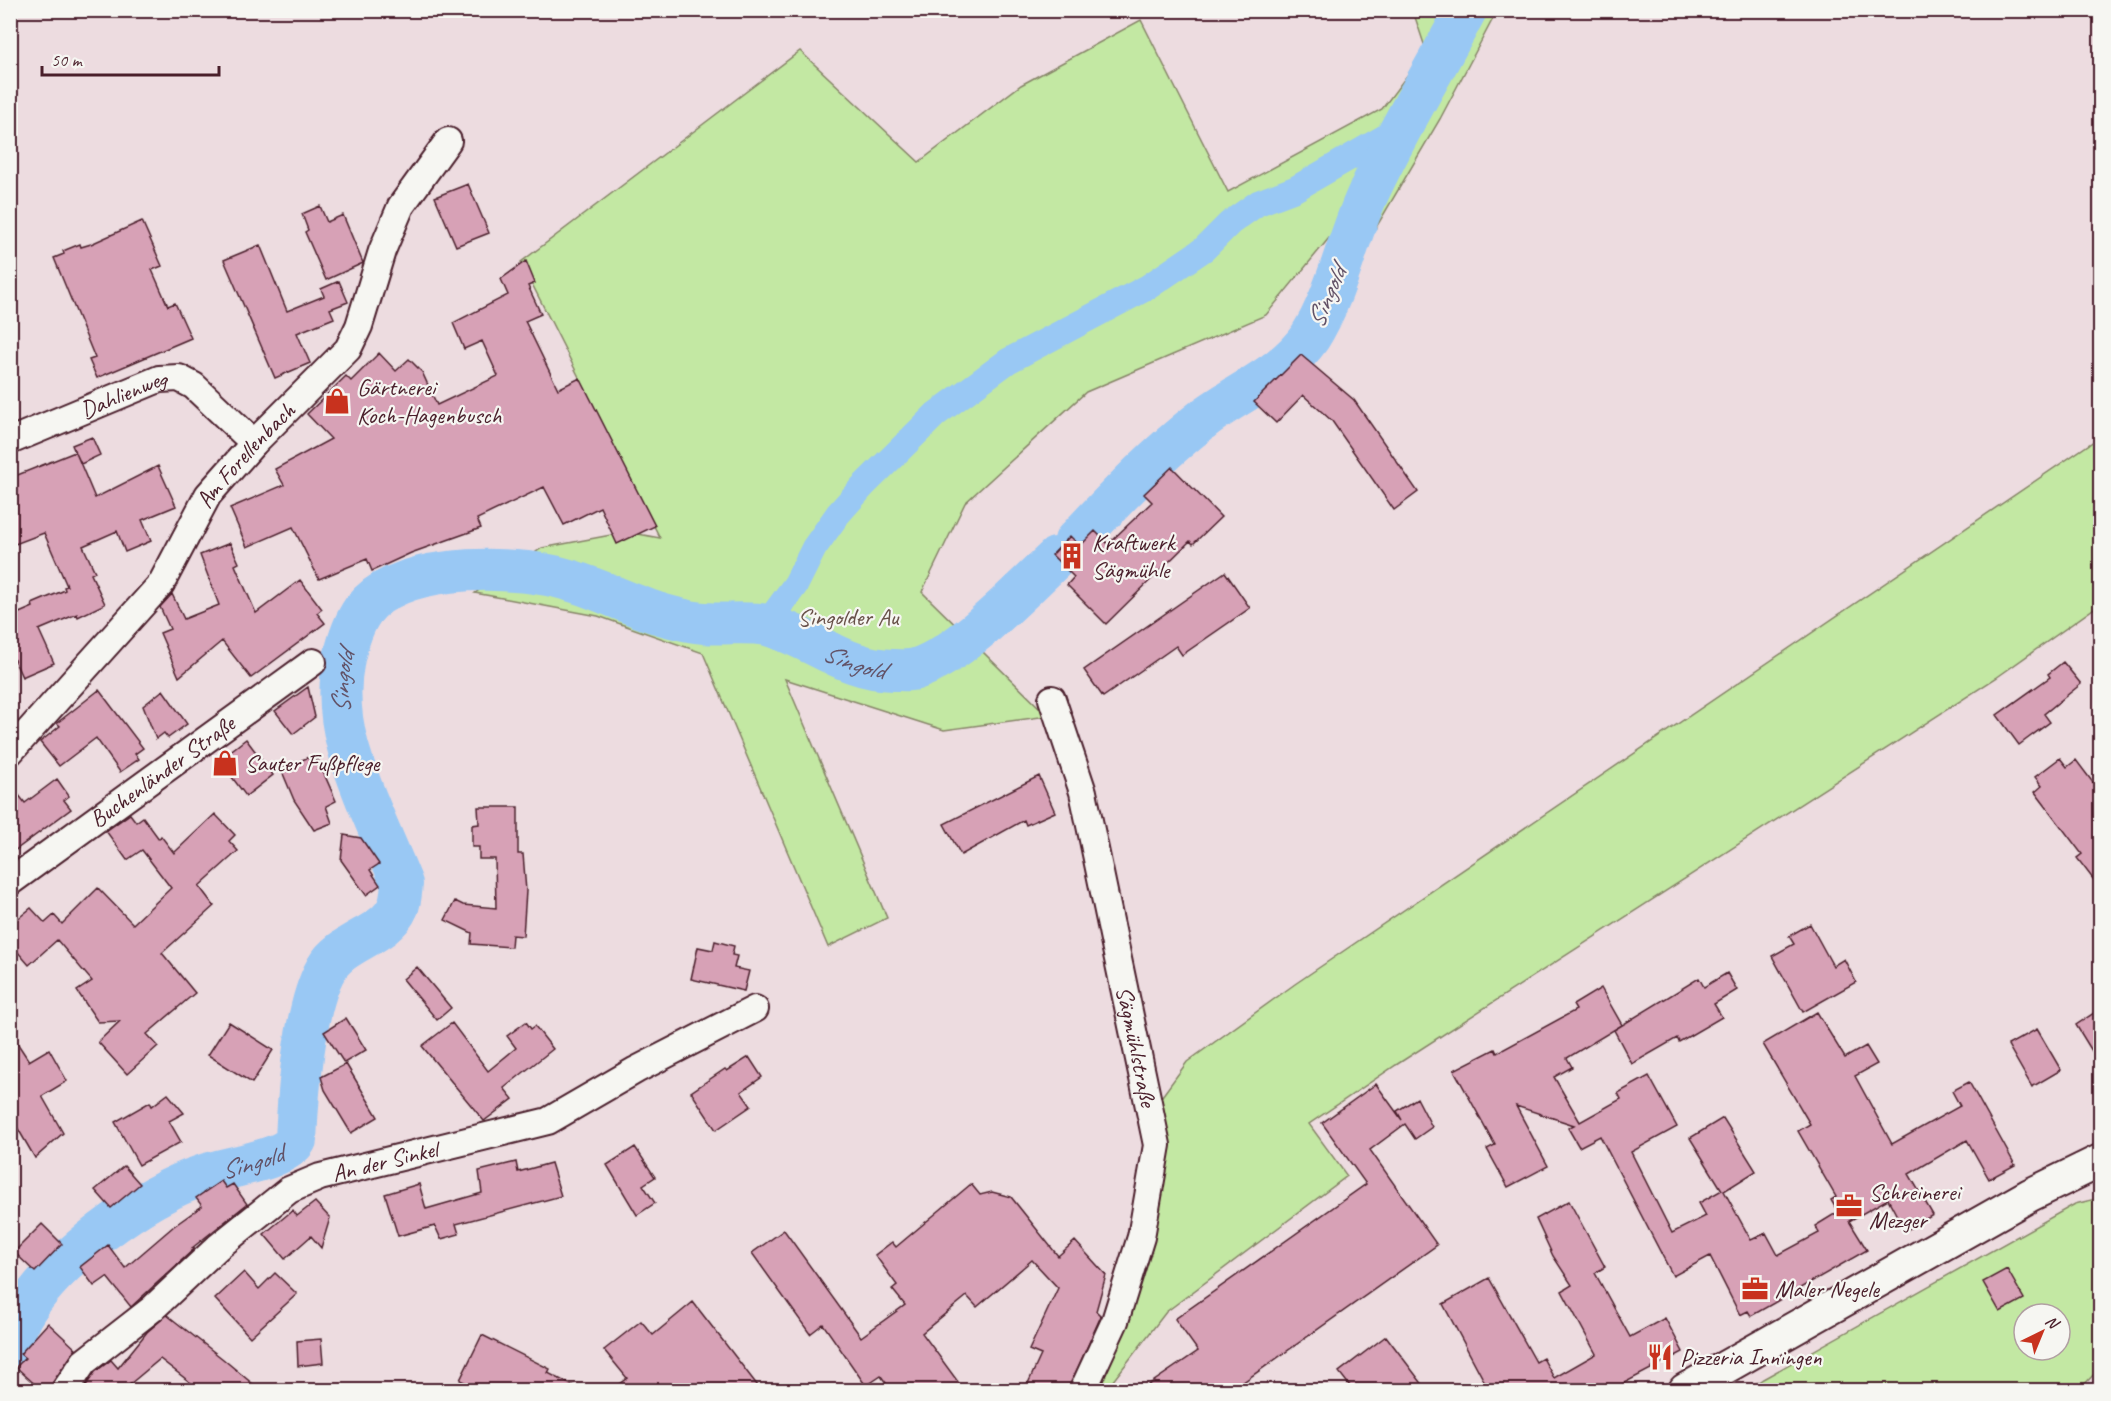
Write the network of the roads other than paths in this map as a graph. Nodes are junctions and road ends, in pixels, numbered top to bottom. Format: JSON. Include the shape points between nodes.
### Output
{"nodes":[{"id":1,"x":448,"y":141,"type":"dead end"},
{"id":2,"x":10,"y":441,"type":"edge"},
{"id":3,"x":254,"y":443,"type":"junction"},
{"id":4,"x":313,"y":662,"type":"dead end"},
{"id":5,"x":1052,"y":699,"type":"dead end"},
{"id":6,"x":10,"y":752,"type":"edge"},
{"id":7,"x":10,"y":882,"type":"edge"},
{"id":8,"x":755,"y":1009,"type":"dead end"},
{"id":9,"x":2100,"y":1161,"type":"edge"},
{"id":10,"x":65,"y":1390,"type":"edge"},
{"id":11,"x":1083,"y":1390,"type":"edge"},
{"id":12,"x":1685,"y":1390,"type":"edge"}],
"edges":[{"from":1,"to":3,"type":"street","name":"Am Forellenbach","via":[[401,206],[348,349]]},
{"from":2,"to":3,"type":"street","name":"Dahlienweg","via":[[159,379],[179,378],[194,386]]},
{"from":3,"to":6,"type":"street","name":"Am Forellenbach","via":[[208,495],[161,584]]},
{"from":4,"to":7,"type":"street","name":"Buchenländer Straße"},
{"from":5,"to":11,"type":"street","name":"Sägmühlstraße","via":[[1083,792],[1157,1144],[1137,1247],[1114,1321]]},
{"from":8,"to":10,"type":"street","name":"An der Sinkel","via":[[548,1121],[320,1177],[289,1190],[152,1309],[84,1362]]},
{"from":9,"to":12,"type":"main road","via":[[2030,1195]]}]}
